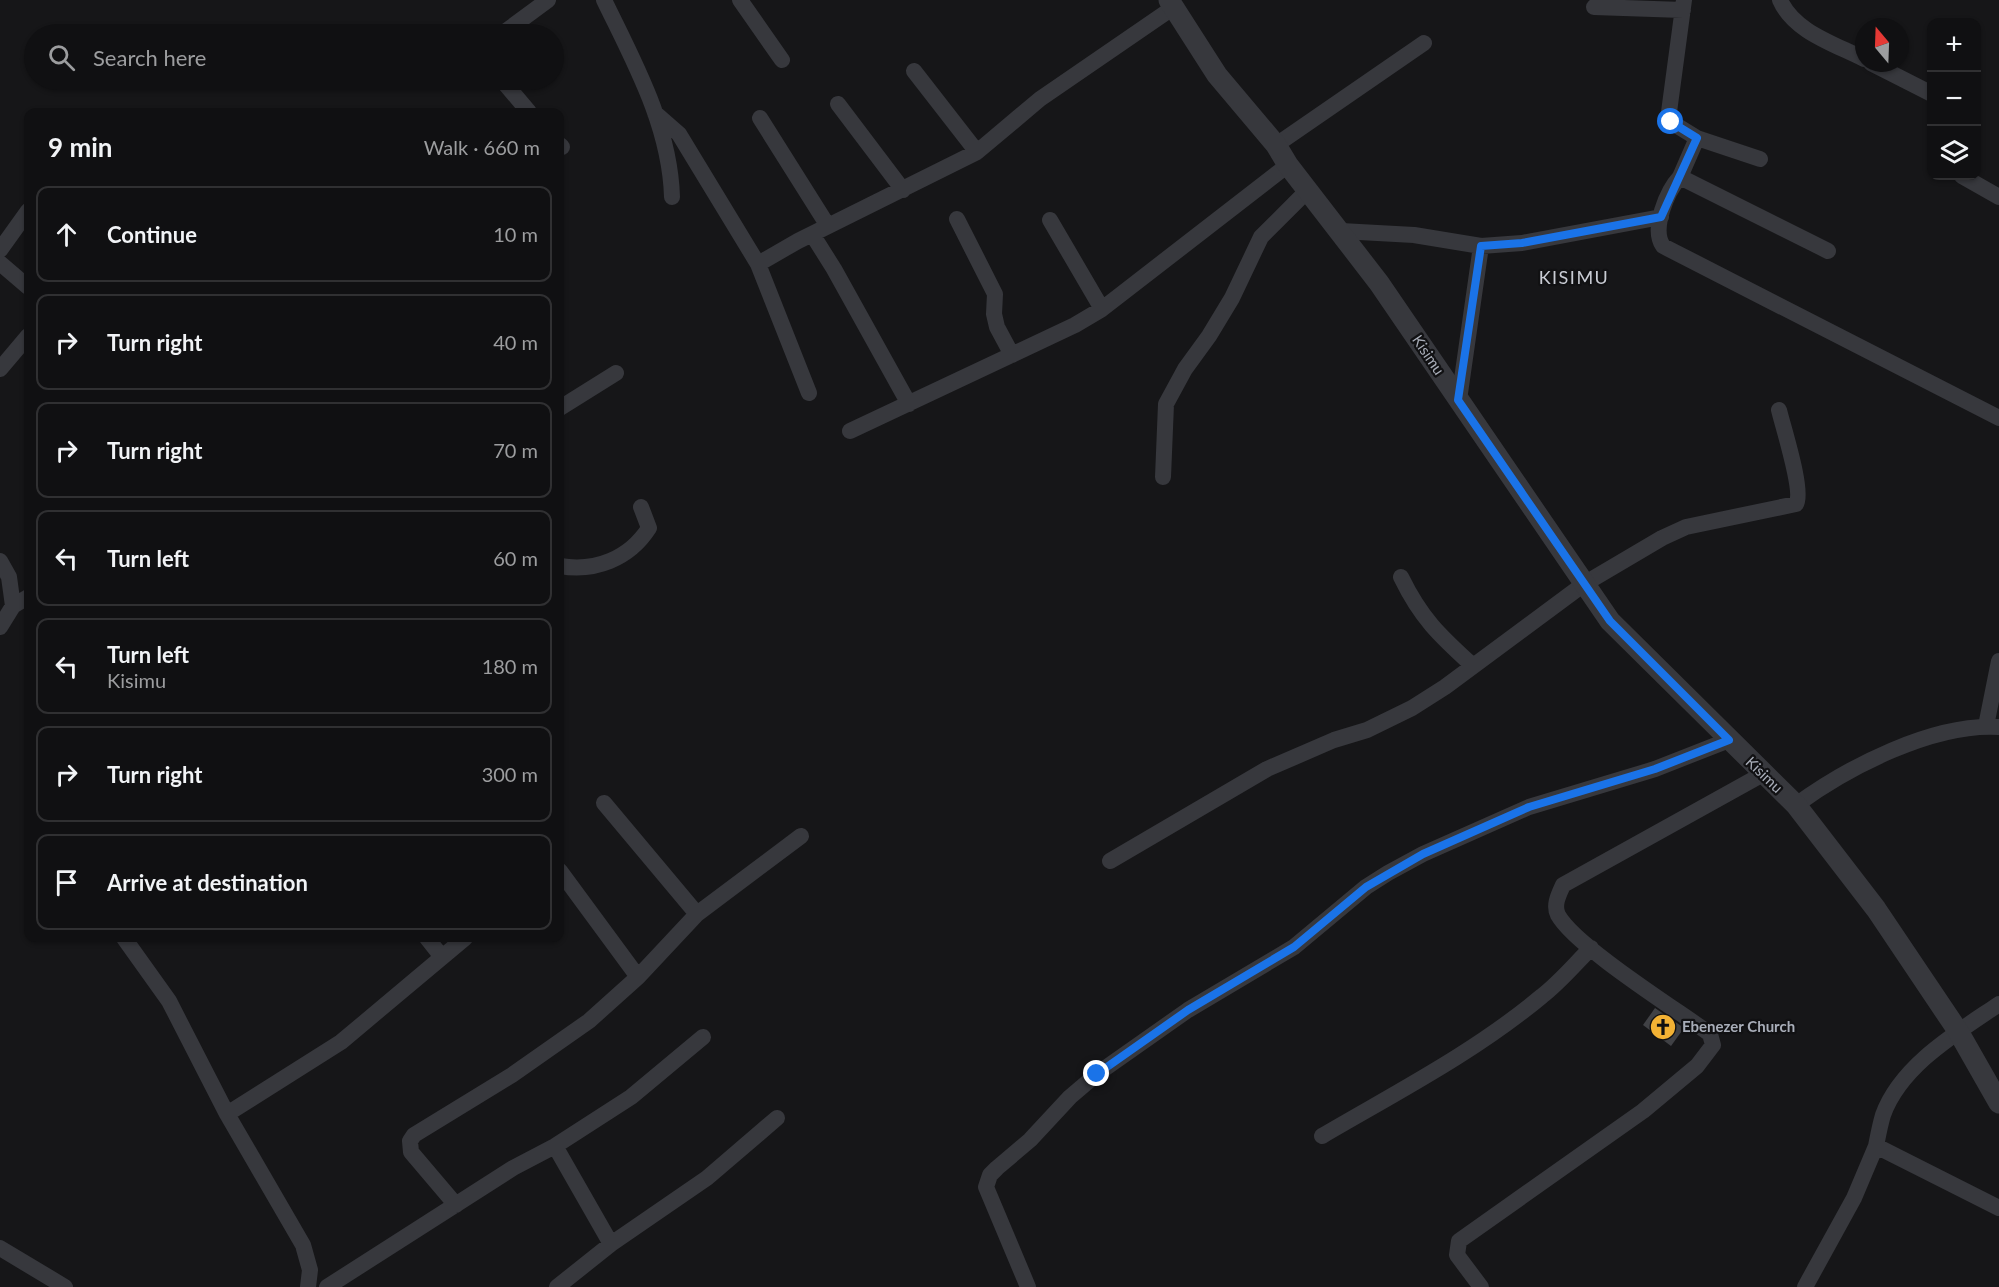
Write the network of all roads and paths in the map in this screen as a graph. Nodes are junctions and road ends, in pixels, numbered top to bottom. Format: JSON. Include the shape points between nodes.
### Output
{"nodes":[{"id":1,"x":548,"y":0,"type":"edge"},
{"id":2,"x":604,"y":0,"type":"edge"},
{"id":3,"x":740,"y":0,"type":"edge"},
{"id":4,"x":1780,"y":0,"type":"edge"},
{"id":5,"x":1171,"y":3,"type":"edge"},
{"id":6,"x":1683,"y":5,"type":"edge"},
{"id":7,"x":1594,"y":7,"type":"dead end"},
{"id":8,"x":516,"y":24,"type":"edge"},
{"id":9,"x":1424,"y":43,"type":"dead end"},
{"id":10,"x":1855,"y":54,"type":"edge"},
{"id":11,"x":783,"y":60,"type":"dead end"},
{"id":12,"x":914,"y":71,"type":"dead end"},
{"id":13,"x":1889,"y":72,"type":"edge"},
{"id":14,"x":510,"y":90,"type":"edge"},
{"id":15,"x":1927,"y":91,"type":"edge"},
{"id":16,"x":838,"y":104,"type":"dead end"},
{"id":17,"x":526,"y":108,"type":"edge"},
{"id":18,"x":655,"y":113,"type":"junction"},
{"id":19,"x":760,"y":118,"type":"dead end"},
{"id":20,"x":1697,"y":138,"type":"junction"},
{"id":21,"x":1276,"y":145,"type":"junction"},
{"id":22,"x":977,"y":152,"type":"junction"},
{"id":23,"x":1760,"y":159,"type":"dead end"},
{"id":24,"x":1288,"y":165,"type":"junction"},
{"id":25,"x":1680,"y":177,"type":"junction"},
{"id":26,"x":1969,"y":180,"type":"edge"},
{"id":27,"x":903,"y":190,"type":"junction"},
{"id":28,"x":1308,"y":190,"type":"junction"},
{"id":29,"x":672,"y":197,"type":"dead end"},
{"id":30,"x":1999,"y":197,"type":"edge"},
{"id":31,"x":24,"y":217,"type":"edge"},
{"id":32,"x":1661,"y":217,"type":"junction"},
{"id":33,"x":957,"y":219,"type":"dead end"},
{"id":34,"x":1050,"y":220,"type":"dead end"},
{"id":35,"x":828,"y":226,"type":"junction"},
{"id":36,"x":1341,"y":231,"type":"junction"},
{"id":37,"x":812,"y":234,"type":"junction"},
{"id":38,"x":1481,"y":246,"type":"junction"},
{"id":39,"x":0,"y":250,"type":"edge"},
{"id":40,"x":1828,"y":251,"type":"dead end"},
{"id":41,"x":0,"y":263,"type":"edge"},
{"id":42,"x":758,"y":264,"type":"junction"},
{"id":43,"x":24,"y":284,"type":"edge"},
{"id":44,"x":1102,"y":309,"type":"junction"},
{"id":45,"x":24,"y":341,"type":"edge"},
{"id":46,"x":1012,"y":355,"type":"junction"},
{"id":47,"x":0,"y":369,"type":"edge"},
{"id":48,"x":616,"y":373,"type":"dead end"},
{"id":49,"x":809,"y":393,"type":"dead end"},
{"id":50,"x":1458,"y":400,"type":"junction"},
{"id":51,"x":909,"y":404,"type":"junction"},
{"id":52,"x":564,"y":406,"type":"edge"},
{"id":53,"x":1779,"y":410,"type":"dead end"},
{"id":54,"x":1999,"y":418,"type":"edge"},
{"id":55,"x":850,"y":431,"type":"dead end"},
{"id":56,"x":1163,"y":477,"type":"dead end"},
{"id":57,"x":641,"y":507,"type":"dead end"},
{"id":58,"x":0,"y":561,"type":"edge"},
{"id":59,"x":564,"y":567,"type":"edge"},
{"id":60,"x":1401,"y":577,"type":"dead end"},
{"id":61,"x":1584,"y":584,"type":"junction"},
{"id":62,"x":24,"y":599,"type":"edge"},
{"id":63,"x":13,"y":606,"type":"junction"},
{"id":64,"x":0,"y":627,"type":"edge"},
{"id":65,"x":1999,"y":661,"type":"edge"},
{"id":66,"x":1472,"y":665,"type":"junction"},
{"id":67,"x":1992,"y":727,"type":"edge"},
{"id":68,"x":1729,"y":740,"type":"junction"},
{"id":69,"x":1763,"y":774,"type":"junction"},
{"id":70,"x":604,"y":802,"type":"dead end"},
{"id":71,"x":1796,"y":805,"type":"junction"},
{"id":72,"x":801,"y":836,"type":"dead end"},
{"id":73,"x":1110,"y":861,"type":"dead end"},
{"id":74,"x":564,"y":876,"type":"edge"},
{"id":75,"x":697,"y":914,"type":"junction"},
{"id":76,"x":127,"y":942,"type":"edge"},
{"id":77,"x":430,"y":942,"type":"edge"},
{"id":78,"x":460,"y":942,"type":"edge"},
{"id":79,"x":1591,"y":948,"type":"junction"},
{"id":80,"x":442,"y":957,"type":"junction"},
{"id":81,"x":638,"y":977,"type":"junction"},
{"id":82,"x":1999,"y":1004,"type":"edge"},
{"id":83,"x":1958,"y":1031,"type":"junction"},
{"id":84,"x":703,"y":1037,"type":"dead end"},
{"id":85,"x":1999,"y":1103,"type":"edge"},
{"id":86,"x":227,"y":1114,"type":"junction"},
{"id":87,"x":777,"y":1118,"type":"dead end"},
{"id":88,"x":1322,"y":1136,"type":"dead end"},
{"id":89,"x":555,"y":1146,"type":"junction"},
{"id":90,"x":1876,"y":1146,"type":"junction"},
{"id":91,"x":456,"y":1205,"type":"junction"},
{"id":92,"x":1999,"y":1208,"type":"edge"},
{"id":93,"x":611,"y":1244,"type":"junction"},
{"id":94,"x":0,"y":1248,"type":"edge"},
{"id":95,"x":65,"y":1287,"type":"edge"},
{"id":96,"x":308,"y":1287,"type":"edge"},
{"id":97,"x":327,"y":1287,"type":"edge"},
{"id":98,"x":557,"y":1287,"type":"edge"},
{"id":99,"x":1028,"y":1287,"type":"edge"},
{"id":100,"x":1481,"y":1287,"type":"edge"},
{"id":101,"x":1805,"y":1287,"type":"edge"}],
"edges":[{"from":1,"to":8,"type":"street"},
{"from":2,"to":18,"type":"street"},
{"from":3,"to":11,"type":"street"},
{"from":4,"to":10,"type":"street","via":[[1799,25]]},
{"from":5,"to":21,"type":"street","name":"Kisimu","via":[[1217,75]]},
{"from":5,"to":22,"type":"street","via":[[1040,99]]},
{"from":6,"to":7,"type":"street"},
{"from":6,"to":20,"type":"street","via":[[1669,112],[1671,122]]},
{"from":9,"to":21,"type":"street"},
{"from":12,"to":22,"type":"street"},
{"from":13,"to":15,"type":"street"},
{"from":14,"to":17,"type":"street"},
{"from":16,"to":27,"type":"street"},
{"from":18,"to":29,"type":"street","via":[[668,151]]},
{"from":18,"to":42,"type":"street","via":[[679,134]]},
{"from":19,"to":35,"type":"street"},
{"from":20,"to":23,"type":"street"},
{"from":20,"to":25,"type":"street"},
{"from":21,"to":24,"type":"street","name":"Kisimu"},
{"from":22,"to":27,"type":"street"},
{"from":24,"to":28,"type":"street","name":"Kisimu"},
{"from":24,"to":44,"type":"street"},
{"from":25,"to":32,"type":"street"},
{"from":25,"to":40,"type":"street"},
{"from":26,"to":30,"type":"street"},
{"from":27,"to":35,"type":"street"},
{"from":28,"to":36,"type":"street","name":"Kisimu"},
{"from":28,"to":56,"type":"street","via":[[1261,237],[1232,298],[1166,404]]},
{"from":31,"to":39,"type":"street"},
{"from":32,"to":38,"type":"street","via":[[1522,243]]},
{"from":32,"to":54,"type":"street","via":[[1659,241],[1663,246]]},
{"from":33,"to":46,"type":"street","via":[[995,294],[997,327]]},
{"from":34,"to":44,"type":"street"},
{"from":35,"to":37,"type":"street"},
{"from":36,"to":38,"type":"street","via":[[1414,235]]},
{"from":36,"to":50,"type":"street","name":"Kisimu"},
{"from":37,"to":42,"type":"street"},
{"from":37,"to":51,"type":"street"},
{"from":38,"to":50,"type":"street"},
{"from":41,"to":43,"type":"street"},
{"from":42,"to":49,"type":"street"},
{"from":44,"to":46,"type":"street"},
{"from":45,"to":47,"type":"street"},
{"from":46,"to":51,"type":"street"},
{"from":48,"to":52,"type":"street"},
{"from":50,"to":61,"type":"street","name":"Kisimu"},
{"from":51,"to":55,"type":"street"},
{"from":53,"to":61,"type":"street","via":[[1798,502],[1790,507],[1686,526]]},
{"from":57,"to":59,"type":"street","via":[[649,528],[640,541],[613,561],[579,570]]},
{"from":58,"to":63,"type":"street","via":[[9,578]]},
{"from":60,"to":66,"type":"street","via":[[1416,607],[1436,633]]},
{"from":61,"to":66,"type":"street"},
{"from":61,"to":68,"type":"street","name":"Kisimu","via":[[1610,621]]},
{"from":62,"to":63,"type":"street"},
{"from":63,"to":64,"type":"street"},
{"from":65,"to":67,"type":"street"},
{"from":66,"to":73,"type":"street","via":[[1445,687],[1392,719],[1267,769]]},
{"from":67,"to":71,"type":"street","via":[[1947,732],[1886,754],[1826,783]]},
{"from":68,"to":69,"type":"street","name":"Kisimu"},
{"from":68,"to":99,"type":"street","via":[[1655,769],[1529,807],[1423,854],[1366,887],[1294,947],[1188,1010],[1097,1074],[990,1175],[986,1187]]},
{"from":69,"to":71,"type":"street","name":"Kisimu"},
{"from":69,"to":79,"type":"street","via":[[1563,885],[1557,898],[1557,914]]},
{"from":70,"to":75,"type":"street"},
{"from":71,"to":83,"type":"street","name":"Kisimu","via":[[1876,909]]},
{"from":72,"to":75,"type":"street"},
{"from":74,"to":81,"type":"street"},
{"from":75,"to":81,"type":"street"},
{"from":76,"to":86,"type":"street","via":[[169,1001]]},
{"from":77,"to":80,"type":"street"},
{"from":78,"to":80,"type":"street"},
{"from":79,"to":88,"type":"street","via":[[1544,995],[1505,1025],[1445,1065]]},
{"from":79,"to":100,"type":"street","via":[[1710,1034],[1713,1045],[1697,1066],[1643,1112],[1459,1241],[1457,1255]]},
{"from":80,"to":86,"type":"street","via":[[341,1042]]},
{"from":81,"to":91,"type":"street","via":[[589,1021],[522,1069],[414,1135],[411,1152]]},
{"from":82,"to":83,"type":"street"},
{"from":83,"to":85,"type":"street","name":"Kisimu"},
{"from":83,"to":90,"type":"street","via":[[1921,1062],[1895,1092],[1884,1114]]},
{"from":84,"to":89,"type":"street","via":[[631,1098]]},
{"from":86,"to":96,"type":"street","via":[[303,1245],[310,1270]]},
{"from":87,"to":93,"type":"street","via":[[707,1178]]},
{"from":89,"to":91,"type":"street"},
{"from":89,"to":93,"type":"street"},
{"from":90,"to":92,"type":"street"},
{"from":90,"to":101,"type":"street","via":[[1854,1198]]},
{"from":91,"to":97,"type":"street"},
{"from":93,"to":98,"type":"street"},
{"from":94,"to":95,"type":"street"}]}
